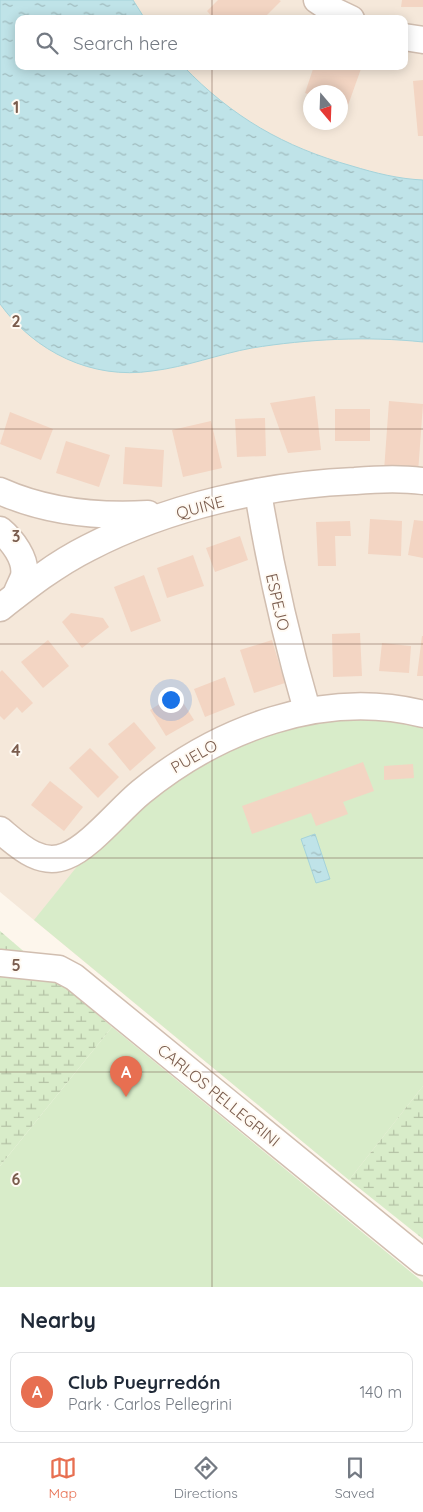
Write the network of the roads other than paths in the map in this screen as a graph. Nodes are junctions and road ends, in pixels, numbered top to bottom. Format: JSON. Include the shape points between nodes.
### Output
{"nodes":[{"id":1,"x":317,"y":0,"type":"edge"},
{"id":2,"x":343,"y":15,"type":"edge"},
{"id":3,"x":408,"y":38,"type":"edge"},
{"id":4,"x":423,"y":40,"type":"edge"},
{"id":5,"x":423,"y":480,"type":"edge"},
{"id":6,"x":0,"y":491,"type":"edge"},
{"id":7,"x":258,"y":492,"type":"junction"},
{"id":8,"x":184,"y":510,"type":"junction"},
{"id":9,"x":73,"y":512,"type":"junction"},
{"id":10,"x":6,"y":535,"type":"edge"},
{"id":11,"x":76,"y":555,"type":"junction"},
{"id":12,"x":8,"y":602,"type":"edge"},
{"id":13,"x":307,"y":710,"type":"junction"},
{"id":14,"x":423,"y":714,"type":"edge"},
{"id":15,"x":0,"y":830,"type":"edge"},
{"id":16,"x":0,"y":963,"type":"edge"},
{"id":17,"x":423,"y":1262,"type":"edge"}],
"edges":[{"from":1,"to":2,"type":"street"},
{"from":3,"to":4,"type":"street"},
{"from":5,"to":7,"type":"street","name":"QUIÑE","via":[[328,482]]},
{"from":6,"to":9,"type":"street","via":[[36,504]]},
{"from":7,"to":8,"type":"street","name":"QUIÑE"},
{"from":7,"to":13,"type":"street","name":"ESPEJO","via":[[281,612]]},
{"from":8,"to":9,"type":"street","via":[[123,516]]},
{"from":8,"to":11,"type":"street","name":"QUIÑE","via":[[126,530]]},
{"from":9,"to":11,"type":"street","via":[[84,521],[88,531]]},
{"from":10,"to":11,"type":"street","via":[[36,554]]},
{"from":10,"to":12,"type":"street","via":[[22,561],[24,574]]},
{"from":11,"to":12,"type":"street","name":"QUIÑE"},
{"from":13,"to":14,"type":"street","name":"PUELO","via":[[361,707]]},
{"from":13,"to":15,"type":"street","name":"PUELO","via":[[234,734],[179,764],[140,792],[95,836],[66,857],[37,857]]},
{"from":16,"to":17,"type":"street","name":"CARLOS PELLEGRINI","via":[[58,968],[74,977]]}]}
